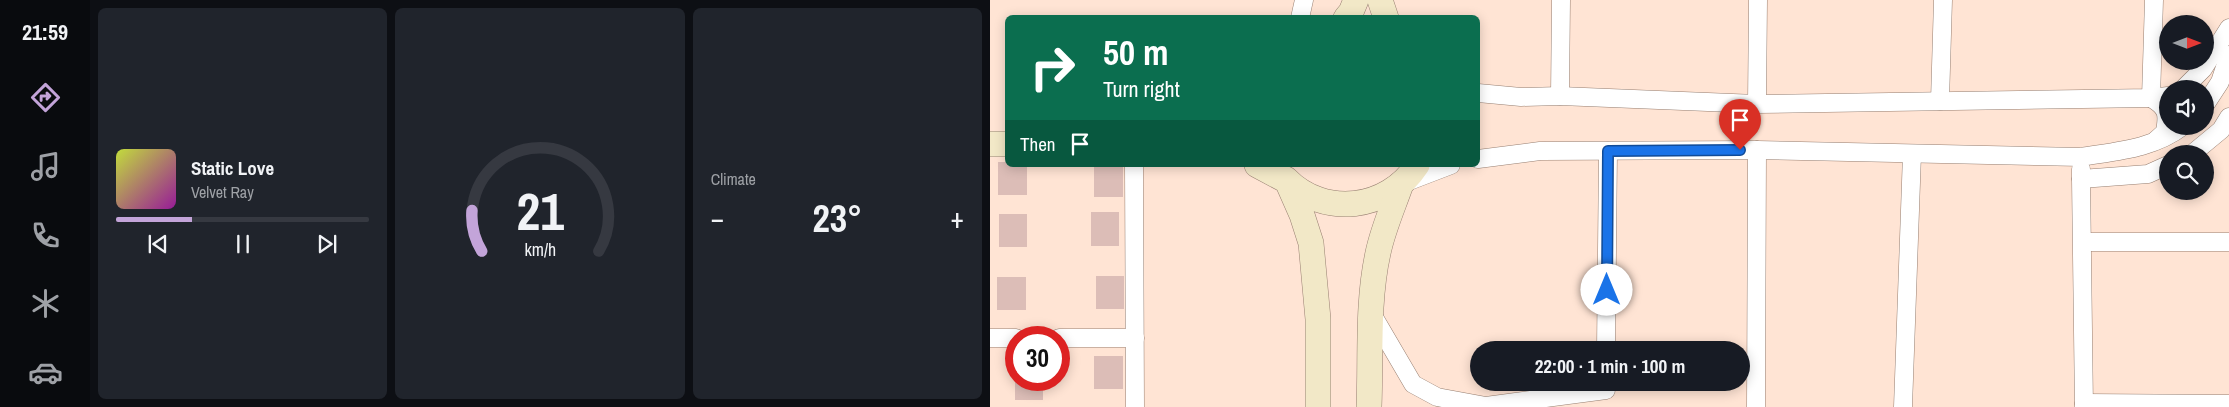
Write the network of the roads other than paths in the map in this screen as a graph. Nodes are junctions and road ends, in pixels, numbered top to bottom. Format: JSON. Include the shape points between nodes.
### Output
{"nodes":[{"id":1,"x":1304,"y":0,"type":"edge"},
{"id":2,"x":1356,"y":0,"type":"edge"},
{"id":3,"x":1380,"y":0,"type":"edge"},
{"id":4,"x":1561,"y":0,"type":"edge"},
{"id":5,"x":1758,"y":0,"type":"edge"},
{"id":6,"x":1943,"y":0,"type":"edge"},
{"id":7,"x":2154,"y":0,"type":"edge"},
{"id":8,"x":1301,"y":15,"type":"edge"},
{"id":9,"x":1348,"y":15,"type":"edge"},
{"id":10,"x":1385,"y":15,"type":"edge"},
{"id":11,"x":2229,"y":28,"type":"edge"},
{"id":12,"x":2229,"y":55,"type":"edge"},
{"id":13,"x":2192,"y":80,"type":"edge"},
{"id":14,"x":2214,"y":92,"type":"edge"},
{"id":15,"x":1480,"y":93,"type":"edge"},
{"id":16,"x":1560,"y":96,"type":"junction"},
{"id":17,"x":2159,"y":97,"type":"edge"},
{"id":18,"x":1940,"y":101,"type":"junction"},
{"id":19,"x":1758,"y":104,"type":"junction"},
{"id":20,"x":2229,"y":117,"type":"edge"},
{"id":21,"x":2162,"y":135,"type":"edge"},
{"id":22,"x":2167,"y":135,"type":"edge"},
{"id":23,"x":2153,"y":143,"type":"junction"},
{"id":24,"x":990,"y":144,"type":"edge"},
{"id":25,"x":1005,"y":144,"type":"edge"},
{"id":26,"x":2202,"y":145,"type":"edge"},
{"id":27,"x":1757,"y":150,"type":"junction"},
{"id":28,"x":1608,"y":151,"type":"junction"},
{"id":29,"x":1912,"y":154,"type":"junction"},
{"id":30,"x":2081,"y":157,"type":"junction"},
{"id":31,"x":1480,"y":158,"type":"edge"},
{"id":32,"x":1134,"y":167,"type":"edge"},
{"id":33,"x":1263,"y":167,"type":"edge"},
{"id":34,"x":1415,"y":167,"type":"edge"},
{"id":35,"x":1445,"y":167,"type":"edge"},
{"id":36,"x":2159,"y":169,"type":"edge"},
{"id":37,"x":1281,"y":173,"type":"edge"},
{"id":38,"x":2081,"y":179,"type":"junction"},
{"id":39,"x":1402,"y":184,"type":"junction"},
{"id":40,"x":2083,"y":242,"type":"junction"},
{"id":41,"x":2229,"y":242,"type":"edge"},
{"id":42,"x":1372,"y":314,"type":"junction"},
{"id":43,"x":990,"y":338,"type":"edge"},
{"id":44,"x":1005,"y":338,"type":"edge"},
{"id":45,"x":1070,"y":338,"type":"edge"},
{"id":46,"x":1135,"y":338,"type":"junction"},
{"id":47,"x":1606,"y":341,"type":"edge"},
{"id":48,"x":1606,"y":393,"type":"edge"},
{"id":49,"x":2229,"y":404,"type":"edge"},
{"id":50,"x":2084,"y":405,"type":"edge"},
{"id":51,"x":1135,"y":407,"type":"edge"},
{"id":52,"x":1318,"y":407,"type":"edge"},
{"id":53,"x":1370,"y":407,"type":"edge"},
{"id":54,"x":1756,"y":407,"type":"edge"},
{"id":55,"x":1903,"y":407,"type":"edge"}],
"edges":[{"from":1,"to":8,"type":"street"},
{"from":2,"to":9,"type":"street"},
{"from":3,"to":10,"type":"street"},
{"from":4,"to":16,"type":"street"},
{"from":5,"to":19,"type":"street"},
{"from":6,"to":18,"type":"street"},
{"from":7,"to":17,"type":"street"},
{"from":11,"to":13,"type":"street","via":[[2203,69]]},
{"from":12,"to":14,"type":"street"},
{"from":15,"to":16,"type":"street"},
{"from":16,"to":19,"type":"street"},
{"from":17,"to":18,"type":"street"},
{"from":18,"to":19,"type":"street"},
{"from":20,"to":26,"type":"street"},
{"from":21,"to":23,"type":"street"},
{"from":22,"to":23,"type":"street"},
{"from":23,"to":30,"type":"street"},
{"from":24,"to":25,"type":"street"},
{"from":27,"to":28,"type":"street"},
{"from":27,"to":29,"type":"street"},
{"from":27,"to":54,"type":"street"},
{"from":28,"to":31,"type":"street","via":[[1540,152]]},
{"from":28,"to":47,"type":"street"},
{"from":29,"to":30,"type":"street"},
{"from":29,"to":55,"type":"street"},
{"from":30,"to":38,"type":"street"},
{"from":32,"to":46,"type":"street"},
{"from":33,"to":37,"type":"street"},
{"from":34,"to":39,"type":"street"},
{"from":35,"to":39,"type":"street"},
{"from":36,"to":38,"type":"street","via":[[2148,174]]},
{"from":37,"to":39,"type":"street","via":[[1308,196],[1331,204],[1356,205],[1380,198]]},
{"from":37,"to":52,"type":"street","via":[[1302,215],[1311,243],[1318,319]]},
{"from":38,"to":40,"type":"street"},
{"from":39,"to":42,"type":"street","via":[[1383,231]]},
{"from":40,"to":41,"type":"street"},
{"from":40,"to":50,"type":"street"},
{"from":42,"to":48,"type":"street","via":[[1414,384],[1437,397],[1486,406]]},
{"from":42,"to":53,"type":"street"},
{"from":43,"to":44,"type":"street"},
{"from":45,"to":46,"type":"street"},
{"from":46,"to":51,"type":"street"},
{"from":49,"to":50,"type":"street"}]}
